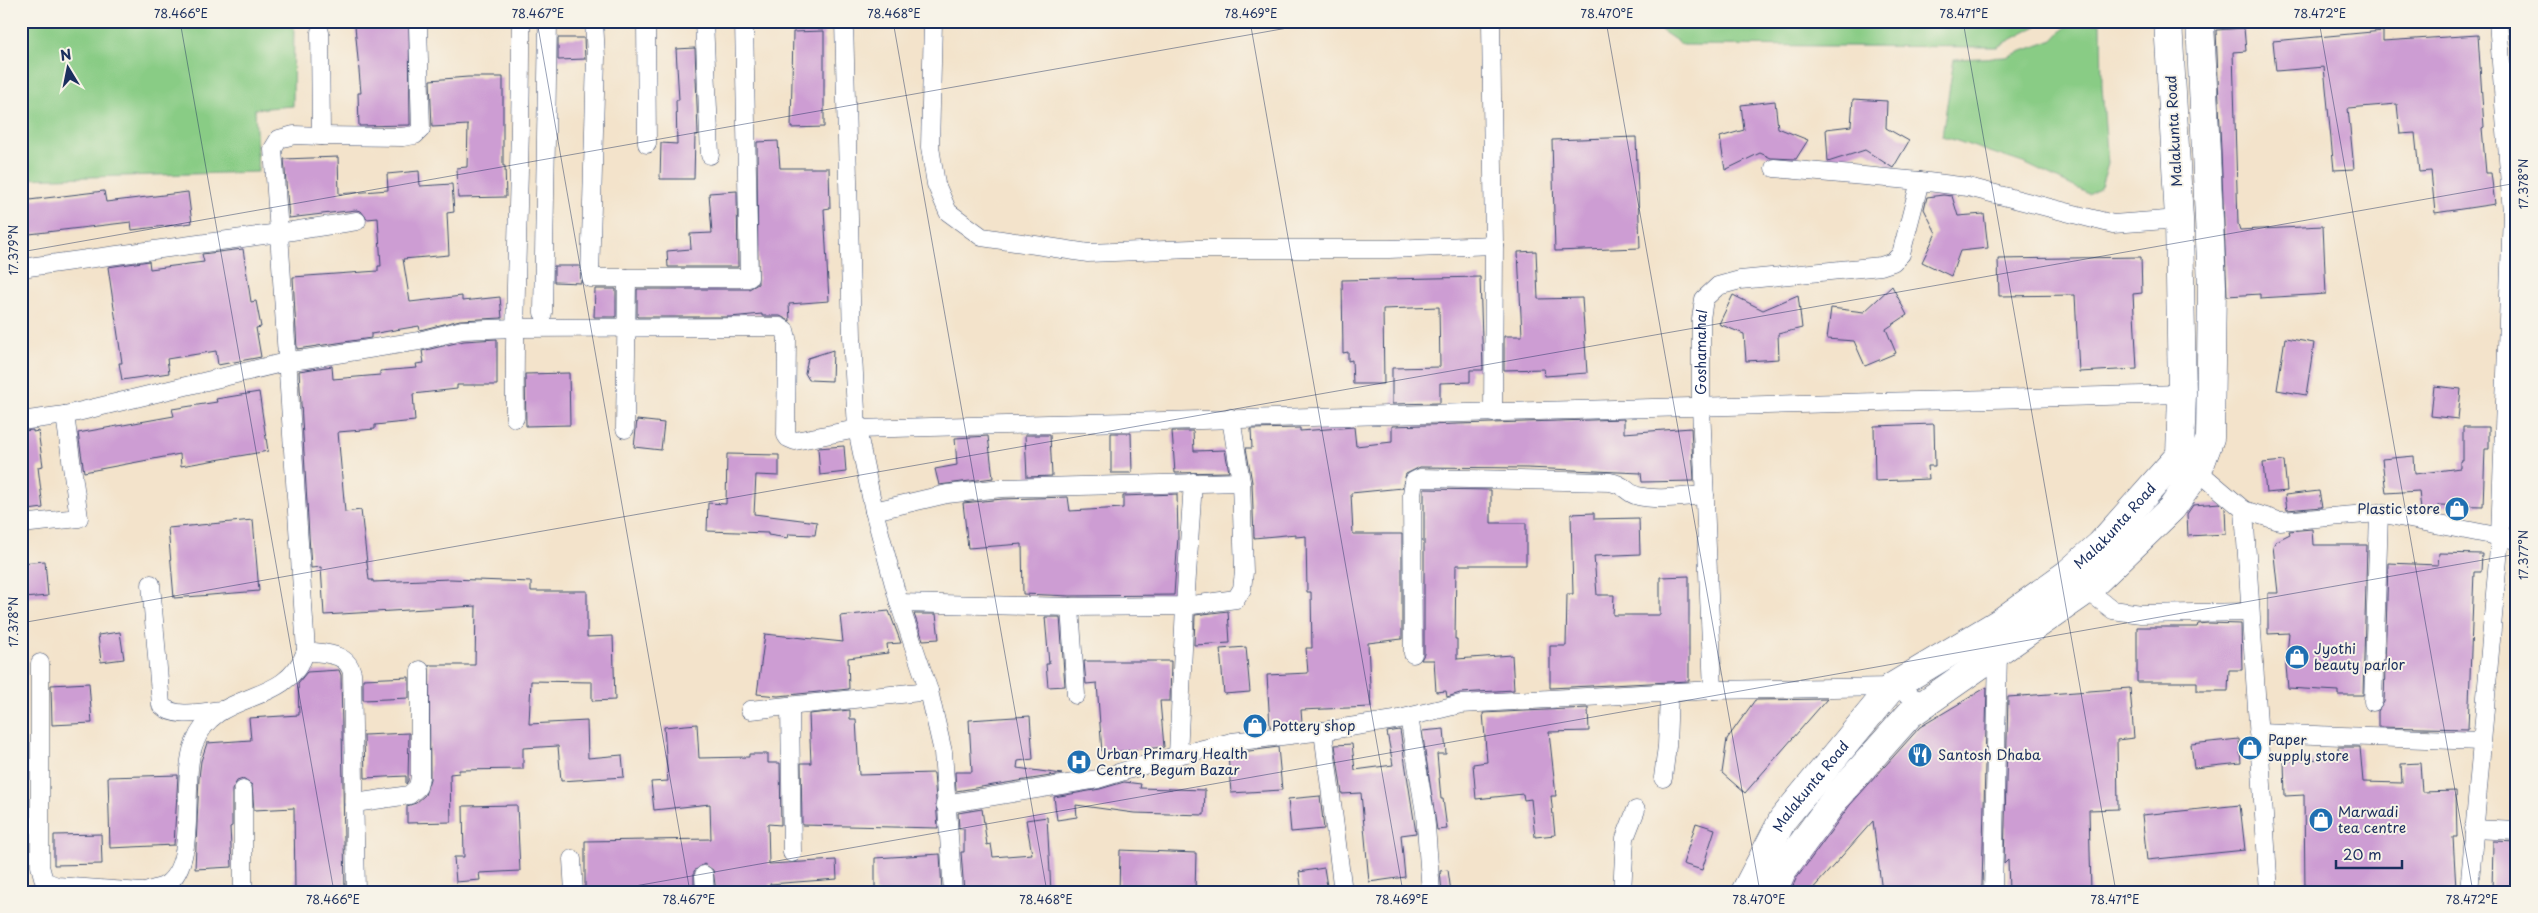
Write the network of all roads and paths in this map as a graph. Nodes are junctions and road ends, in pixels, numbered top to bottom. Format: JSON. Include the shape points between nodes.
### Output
{"nodes":[{"id":1,"x":522,"y":21,"type":"edge"},
{"id":2,"x":548,"y":21,"type":"edge"},
{"id":3,"x":594,"y":21,"type":"edge"},
{"id":4,"x":646,"y":21,"type":"edge"},
{"id":5,"x":704,"y":21,"type":"edge"},
{"id":6,"x":744,"y":21,"type":"edge"},
{"id":7,"x":844,"y":21,"type":"edge"},
{"id":8,"x":933,"y":21,"type":"edge"},
{"id":9,"x":1491,"y":21,"type":"edge"},
{"id":10,"x":2168,"y":21,"type":"edge"},
{"id":11,"x":2200,"y":21,"type":"edge"},
{"id":12,"x":2498,"y":21,"type":"edge"},
{"id":13,"x":418,"y":26,"type":"dead end"},
{"id":14,"x":320,"y":32,"type":"dead end"},
{"id":15,"x":321,"y":136,"type":"junction"},
{"id":16,"x":647,"y":144,"type":"dead end"},
{"id":17,"x":710,"y":155,"type":"dead end"},
{"id":18,"x":1774,"y":168,"type":"dead end"},
{"id":19,"x":1920,"y":181,"type":"junction"},
{"id":20,"x":2179,"y":219,"type":"junction"},
{"id":21,"x":357,"y":221,"type":"dead end"},
{"id":22,"x":279,"y":233,"type":"junction"},
{"id":23,"x":1494,"y":245,"type":"junction"},
{"id":24,"x":21,"y":268,"type":"edge"},
{"id":25,"x":627,"y":278,"type":"junction"},
{"id":26,"x":543,"y":313,"type":"dead end"},
{"id":27,"x":514,"y":328,"type":"junction"},
{"id":28,"x":625,"y":328,"type":"junction"},
{"id":29,"x":286,"y":362,"type":"junction"},
{"id":30,"x":2182,"y":394,"type":"junction"},
{"id":31,"x":1701,"y":407,"type":"junction"},
{"id":32,"x":1493,"y":413,"type":"junction"},
{"id":33,"x":66,"y":415,"type":"junction"},
{"id":34,"x":515,"y":418,"type":"dead end"},
{"id":35,"x":1231,"y":418,"type":"junction"},
{"id":36,"x":21,"y":421,"type":"edge"},
{"id":37,"x":858,"y":428,"type":"junction"},
{"id":38,"x":625,"y":429,"type":"dead end"},
{"id":39,"x":2198,"y":471,"type":"junction"},
{"id":40,"x":1193,"y":482,"type":"junction"},
{"id":41,"x":1241,"y":482,"type":"junction"},
{"id":42,"x":1706,"y":495,"type":"junction"},
{"id":43,"x":2244,"y":510,"type":"junction"},
{"id":44,"x":874,"y":511,"type":"junction"},
{"id":45,"x":2379,"y":513,"type":"junction"},
{"id":46,"x":21,"y":524,"type":"edge"},
{"id":47,"x":2508,"y":538,"type":"edge"},
{"id":48,"x":2109,"y":553,"type":"junction"},
{"id":49,"x":151,"y":584,"type":"dead end"},
{"id":50,"x":2087,"y":590,"type":"junction"},
{"id":51,"x":899,"y":603,"type":"junction"},
{"id":52,"x":1185,"y":606,"type":"junction"},
{"id":53,"x":1070,"y":607,"type":"junction"},
{"id":54,"x":2250,"y":612,"type":"junction"},
{"id":55,"x":306,"y":651,"type":"junction"},
{"id":56,"x":1998,"y":651,"type":"junction"},
{"id":57,"x":1413,"y":654,"type":"dead end"},
{"id":58,"x":40,"y":663,"type":"dead end"},
{"id":59,"x":420,"y":670,"type":"dead end"},
{"id":60,"x":1892,"y":687,"type":"junction"},
{"id":61,"x":1713,"y":690,"type":"junction"},
{"id":62,"x":929,"y":691,"type":"junction"},
{"id":63,"x":1669,"y":694,"type":"junction"},
{"id":64,"x":1076,"y":695,"type":"dead end"},
{"id":65,"x":2373,"y":702,"type":"dead end"},
{"id":66,"x":1925,"y":703,"type":"junction"},
{"id":67,"x":790,"y":706,"type":"junction"},
{"id":68,"x":220,"y":710,"type":"junction"},
{"id":69,"x":750,"y":710,"type":"dead end"},
{"id":70,"x":1409,"y":717,"type":"junction"},
{"id":71,"x":1323,"y":732,"type":"junction"},
{"id":72,"x":2258,"y":733,"type":"junction"},
{"id":73,"x":2481,"y":741,"type":"junction"},
{"id":74,"x":1178,"y":755,"type":"junction"},
{"id":75,"x":1663,"y":778,"type":"dead end"},
{"id":76,"x":243,"y":790,"type":"dead end"},
{"id":77,"x":355,"y":804,"type":"junction"},
{"id":78,"x":946,"y":804,"type":"junction"},
{"id":79,"x":1636,"y":810,"type":"dead end"},
{"id":80,"x":2473,"y":829,"type":"junction"},
{"id":81,"x":2517,"y":831,"type":"edge"},
{"id":82,"x":792,"y":853,"type":"dead end"},
{"id":83,"x":572,"y":859,"type":"dead end"},
{"id":84,"x":81,"y":890,"type":"edge"},
{"id":85,"x":144,"y":892,"type":"edge"},
{"id":86,"x":243,"y":892,"type":"edge"},
{"id":87,"x":356,"y":892,"type":"edge"},
{"id":88,"x":574,"y":892,"type":"edge"},
{"id":89,"x":953,"y":892,"type":"edge"},
{"id":90,"x":1343,"y":892,"type":"edge"},
{"id":91,"x":1431,"y":892,"type":"edge"},
{"id":92,"x":1622,"y":892,"type":"edge"},
{"id":93,"x":1745,"y":892,"type":"edge"},
{"id":94,"x":1773,"y":892,"type":"edge"},
{"id":95,"x":1993,"y":892,"type":"edge"},
{"id":96,"x":2269,"y":892,"type":"edge"},
{"id":97,"x":2469,"y":892,"type":"edge"}],
"edges":[{"from":1,"to":27,"type":"street","via":[[522,125]]},
{"from":2,"to":26,"type":"street"},
{"from":3,"to":25,"type":"street","via":[[596,57],[590,278]]},
{"from":4,"to":16,"type":"street"},
{"from":5,"to":17,"type":"street"},
{"from":6,"to":25,"type":"street","via":[[749,278]]},
{"from":7,"to":37,"type":"street","via":[[852,337]]},
{"from":8,"to":23,"type":"street","via":[[930,147],[936,184],[948,212],[982,237],[1088,253]]},
{"from":9,"to":23,"type":"street"},
{"from":10,"to":20,"type":"main road","name":"Malakunta Road"},
{"from":11,"to":39,"type":"main road","via":[[2212,285],[2210,438]]},
{"from":12,"to":47,"type":"street","via":[[2512,212]]},
{"from":13,"to":15,"type":"street","via":[[421,129],[415,135],[403,137]]},
{"from":14,"to":15,"type":"street"},
{"from":15,"to":22,"type":"street","via":[[279,138],[273,149]]},
{"from":18,"to":19,"type":"street"},
{"from":19,"to":20,"type":"street","via":[[1968,188],[2113,224]]},
{"from":19,"to":31,"type":"street","name":"Goshamahal","via":[[1901,254],[1893,262],[1881,266],[1740,280],[1718,286],[1704,299]]},
{"from":20,"to":30,"type":"main road","name":"Malakunta Road"},
{"from":21,"to":22,"type":"street"},
{"from":22,"to":24,"type":"street"},
{"from":22,"to":29,"type":"street"},
{"from":23,"to":32,"type":"street"},
{"from":25,"to":28,"type":"street"},
{"from":27,"to":28,"type":"street"},
{"from":27,"to":29,"type":"street","via":[[462,330],[419,341]]},
{"from":27,"to":34,"type":"street"},
{"from":28,"to":37,"type":"street","via":[[780,327],[785,330],[787,338],[785,430],[788,438],[795,441]]},
{"from":28,"to":38,"type":"street"},
{"from":29,"to":33,"type":"street"},
{"from":29,"to":55,"type":"street"},
{"from":30,"to":31,"type":"street"},
{"from":30,"to":48,"type":"main road","name":"Malakunta Road","via":[[2180,455]]},
{"from":31,"to":32,"type":"street"},
{"from":31,"to":42,"type":"street","name":"Goshamahal"},
{"from":32,"to":35,"type":"street"},
{"from":33,"to":36,"type":"street"},
{"from":33,"to":46,"type":"street","via":[[79,518]]},
{"from":35,"to":37,"type":"street"},
{"from":35,"to":41,"type":"street"},
{"from":37,"to":44,"type":"street"},
{"from":39,"to":43,"type":"street"},
{"from":39,"to":48,"type":"main road","via":[[2172,508]]},
{"from":40,"to":41,"type":"street"},
{"from":40,"to":44,"type":"street","via":[[1002,488],[947,494]]},
{"from":40,"to":52,"type":"street"},
{"from":41,"to":52,"type":"street","via":[[1242,589],[1236,599]]},
{"from":42,"to":57,"type":"street","via":[[1647,498],[1631,494],[1620,484],[1610,482],[1420,478],[1414,481]]},
{"from":42,"to":61,"type":"street","name":"Goshamahal"},
{"from":43,"to":45,"type":"street","via":[[2279,521]]},
{"from":43,"to":54,"type":"street"},
{"from":44,"to":51,"type":"street"},
{"from":45,"to":47,"type":"street"},
{"from":45,"to":65,"type":"street"},
{"from":47,"to":73,"type":"street"},
{"from":48,"to":50,"type":"main road"},
{"from":48,"to":60,"type":"main road","name":"Malakunta Road","via":[[2067,574],[2006,618]]},
{"from":49,"to":68,"type":"street","via":[[161,706],[166,711],[182,713]]},
{"from":50,"to":54,"type":"street","via":[[2113,610],[2141,614]]},
{"from":50,"to":56,"type":"main road"},
{"from":51,"to":53,"type":"street"},
{"from":51,"to":62,"type":"street"},
{"from":52,"to":53,"type":"street"},
{"from":52,"to":74,"type":"street"},
{"from":53,"to":64,"type":"street"},
{"from":54,"to":72,"type":"street"},
{"from":55,"to":68,"type":"street","via":[[291,677],[269,691]]},
{"from":55,"to":77,"type":"street","via":[[342,657],[350,665]]},
{"from":56,"to":66,"type":"main road"},
{"from":56,"to":95,"type":"street"},
{"from":58,"to":84,"type":"street","via":[[40,866],[44,881]]},
{"from":59,"to":77,"type":"street","via":[[418,787],[409,795]]},
{"from":60,"to":61,"type":"street"},
{"from":60,"to":66,"type":"street"},
{"from":60,"to":93,"type":"main road","name":"Malakunta Road","via":[[1783,819]]},
{"from":61,"to":63,"type":"street"},
{"from":62,"to":67,"type":"street"},
{"from":62,"to":78,"type":"street","via":[[943,752]]},
{"from":63,"to":70,"type":"street","via":[[1462,704]]},
{"from":63,"to":75,"type":"street"},
{"from":66,"to":94,"type":"main road","via":[[1910,714],[1838,795],[1782,871]]},
{"from":67,"to":69,"type":"street"},
{"from":67,"to":82,"type":"street"},
{"from":68,"to":85,"type":"street","via":[[202,728],[193,745],[184,855],[179,871],[167,884]]},
{"from":70,"to":71,"type":"street"},
{"from":70,"to":91,"type":"street","via":[[1425,813]]},
{"from":71,"to":74,"type":"street","via":[[1232,742]]},
{"from":71,"to":90,"type":"street"},
{"from":72,"to":73,"type":"street"},
{"from":72,"to":96,"type":"street"},
{"from":73,"to":80,"type":"street"},
{"from":74,"to":78,"type":"street","via":[[1098,779]]},
{"from":76,"to":86,"type":"street"},
{"from":77,"to":87,"type":"street"},
{"from":78,"to":89,"type":"street"},
{"from":79,"to":92,"type":"street","via":[[1625,838]]},
{"from":80,"to":81,"type":"street"},
{"from":80,"to":97,"type":"street"},
{"from":83,"to":88,"type":"street"},
{"from":84,"to":85,"type":"street"}]}
